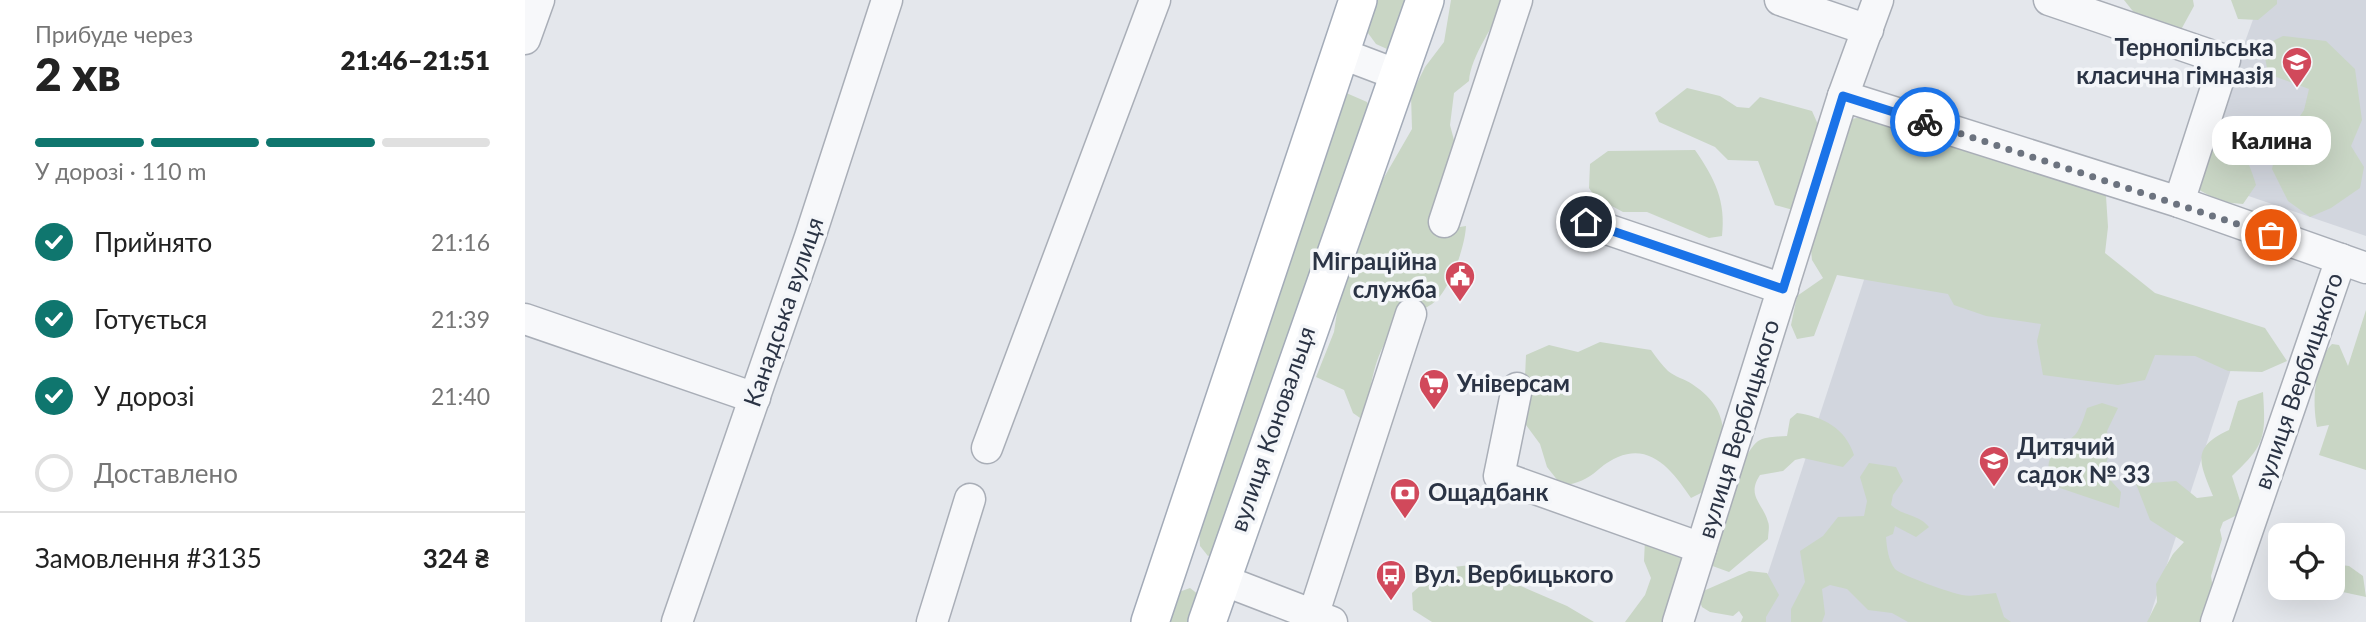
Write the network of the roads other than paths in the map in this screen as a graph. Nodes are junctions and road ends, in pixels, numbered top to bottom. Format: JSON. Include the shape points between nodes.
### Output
{"nodes":[{"id":1,"x":538,"y":0,"type":"edge"},
{"id":2,"x":887,"y":0,"type":"edge"},
{"id":3,"x":1155,"y":0,"type":"edge"},
{"id":4,"x":1358,"y":0,"type":"edge"},
{"id":5,"x":1425,"y":0,"type":"edge"},
{"id":6,"x":1517,"y":0,"type":"edge"},
{"id":7,"x":1780,"y":0,"type":"edge"},
{"id":8,"x":1878,"y":0,"type":"edge"},
{"id":9,"x":2049,"y":0,"type":"edge"},
{"id":10,"x":1868,"y":30,"type":"junction"},
{"id":11,"x":525,"y":39,"type":"edge"},
{"id":12,"x":1340,"y":53,"type":"junction"},
{"id":13,"x":1398,"y":75,"type":"junction"},
{"id":14,"x":1843,"y":96,"type":"junction"},
{"id":15,"x":2179,"y":202,"type":"junction"},
{"id":16,"x":1444,"y":222,"type":"dead end"},
{"id":17,"x":1586,"y":222,"type":"dead end"},
{"id":18,"x":2354,"y":263,"type":"edge"},
{"id":19,"x":1783,"y":289,"type":"junction"},
{"id":20,"x":1411,"y":314,"type":"dead end"},
{"id":21,"x":525,"y":320,"type":"edge"},
{"id":22,"x":1517,"y":388,"type":"dead end"},
{"id":23,"x":754,"y":398,"type":"junction"},
{"id":24,"x":987,"y":448,"type":"dead end"},
{"id":25,"x":970,"y":499,"type":"dead end"},
{"id":26,"x":1701,"y":548,"type":"junction"},
{"id":27,"x":1172,"y":557,"type":"junction"},
{"id":28,"x":1220,"y":579,"type":"junction"},
{"id":29,"x":1322,"y":619,"type":"edge"},
{"id":30,"x":677,"y":622,"type":"edge"},
{"id":31,"x":932,"y":622,"type":"edge"},
{"id":32,"x":1150,"y":622,"type":"edge"},
{"id":33,"x":1207,"y":622,"type":"edge"},
{"id":34,"x":1678,"y":622,"type":"edge"},
{"id":35,"x":2217,"y":622,"type":"edge"}],
"edges":[{"from":1,"to":11,"type":"street"},
{"from":2,"to":23,"type":"street","name":"Канадська вулиця"},
{"from":3,"to":24,"type":"street"},
{"from":4,"to":12,"type":"main road"},
{"from":5,"to":13,"type":"main road","name":"вулиця Коновальця"},
{"from":6,"to":16,"type":"street"},
{"from":7,"to":10,"type":"street"},
{"from":8,"to":10,"type":"street"},
{"from":9,"to":15,"type":"street","via":[[2225,60]]},
{"from":10,"to":14,"type":"street"},
{"from":12,"to":13,"type":"street"},
{"from":12,"to":27,"type":"main road"},
{"from":13,"to":28,"type":"main road","name":"вулиця Коновальця"},
{"from":14,"to":15,"type":"street","name":"вулиця Вербицького"},
{"from":14,"to":19,"type":"street","name":"вулиця Вербицького"},
{"from":15,"to":18,"type":"street","name":"вулиця Вербицького"},
{"from":17,"to":19,"type":"street"},
{"from":18,"to":35,"type":"street","name":"вулиця Вербицького"},
{"from":19,"to":26,"type":"street","name":"вулиця Вербицького"},
{"from":20,"to":29,"type":"street"},
{"from":21,"to":23,"type":"street"},
{"from":22,"to":26,"type":"street","via":[[1499,476]]},
{"from":23,"to":30,"type":"street","name":"Канадська вулиця"},
{"from":25,"to":31,"type":"street"},
{"from":26,"to":34,"type":"street","name":"вулиця Вербицького"},
{"from":27,"to":28,"type":"main road"},
{"from":27,"to":32,"type":"main road"},
{"from":28,"to":29,"type":"street"},
{"from":28,"to":33,"type":"main road","name":"вулиця Коновальця"}]}
